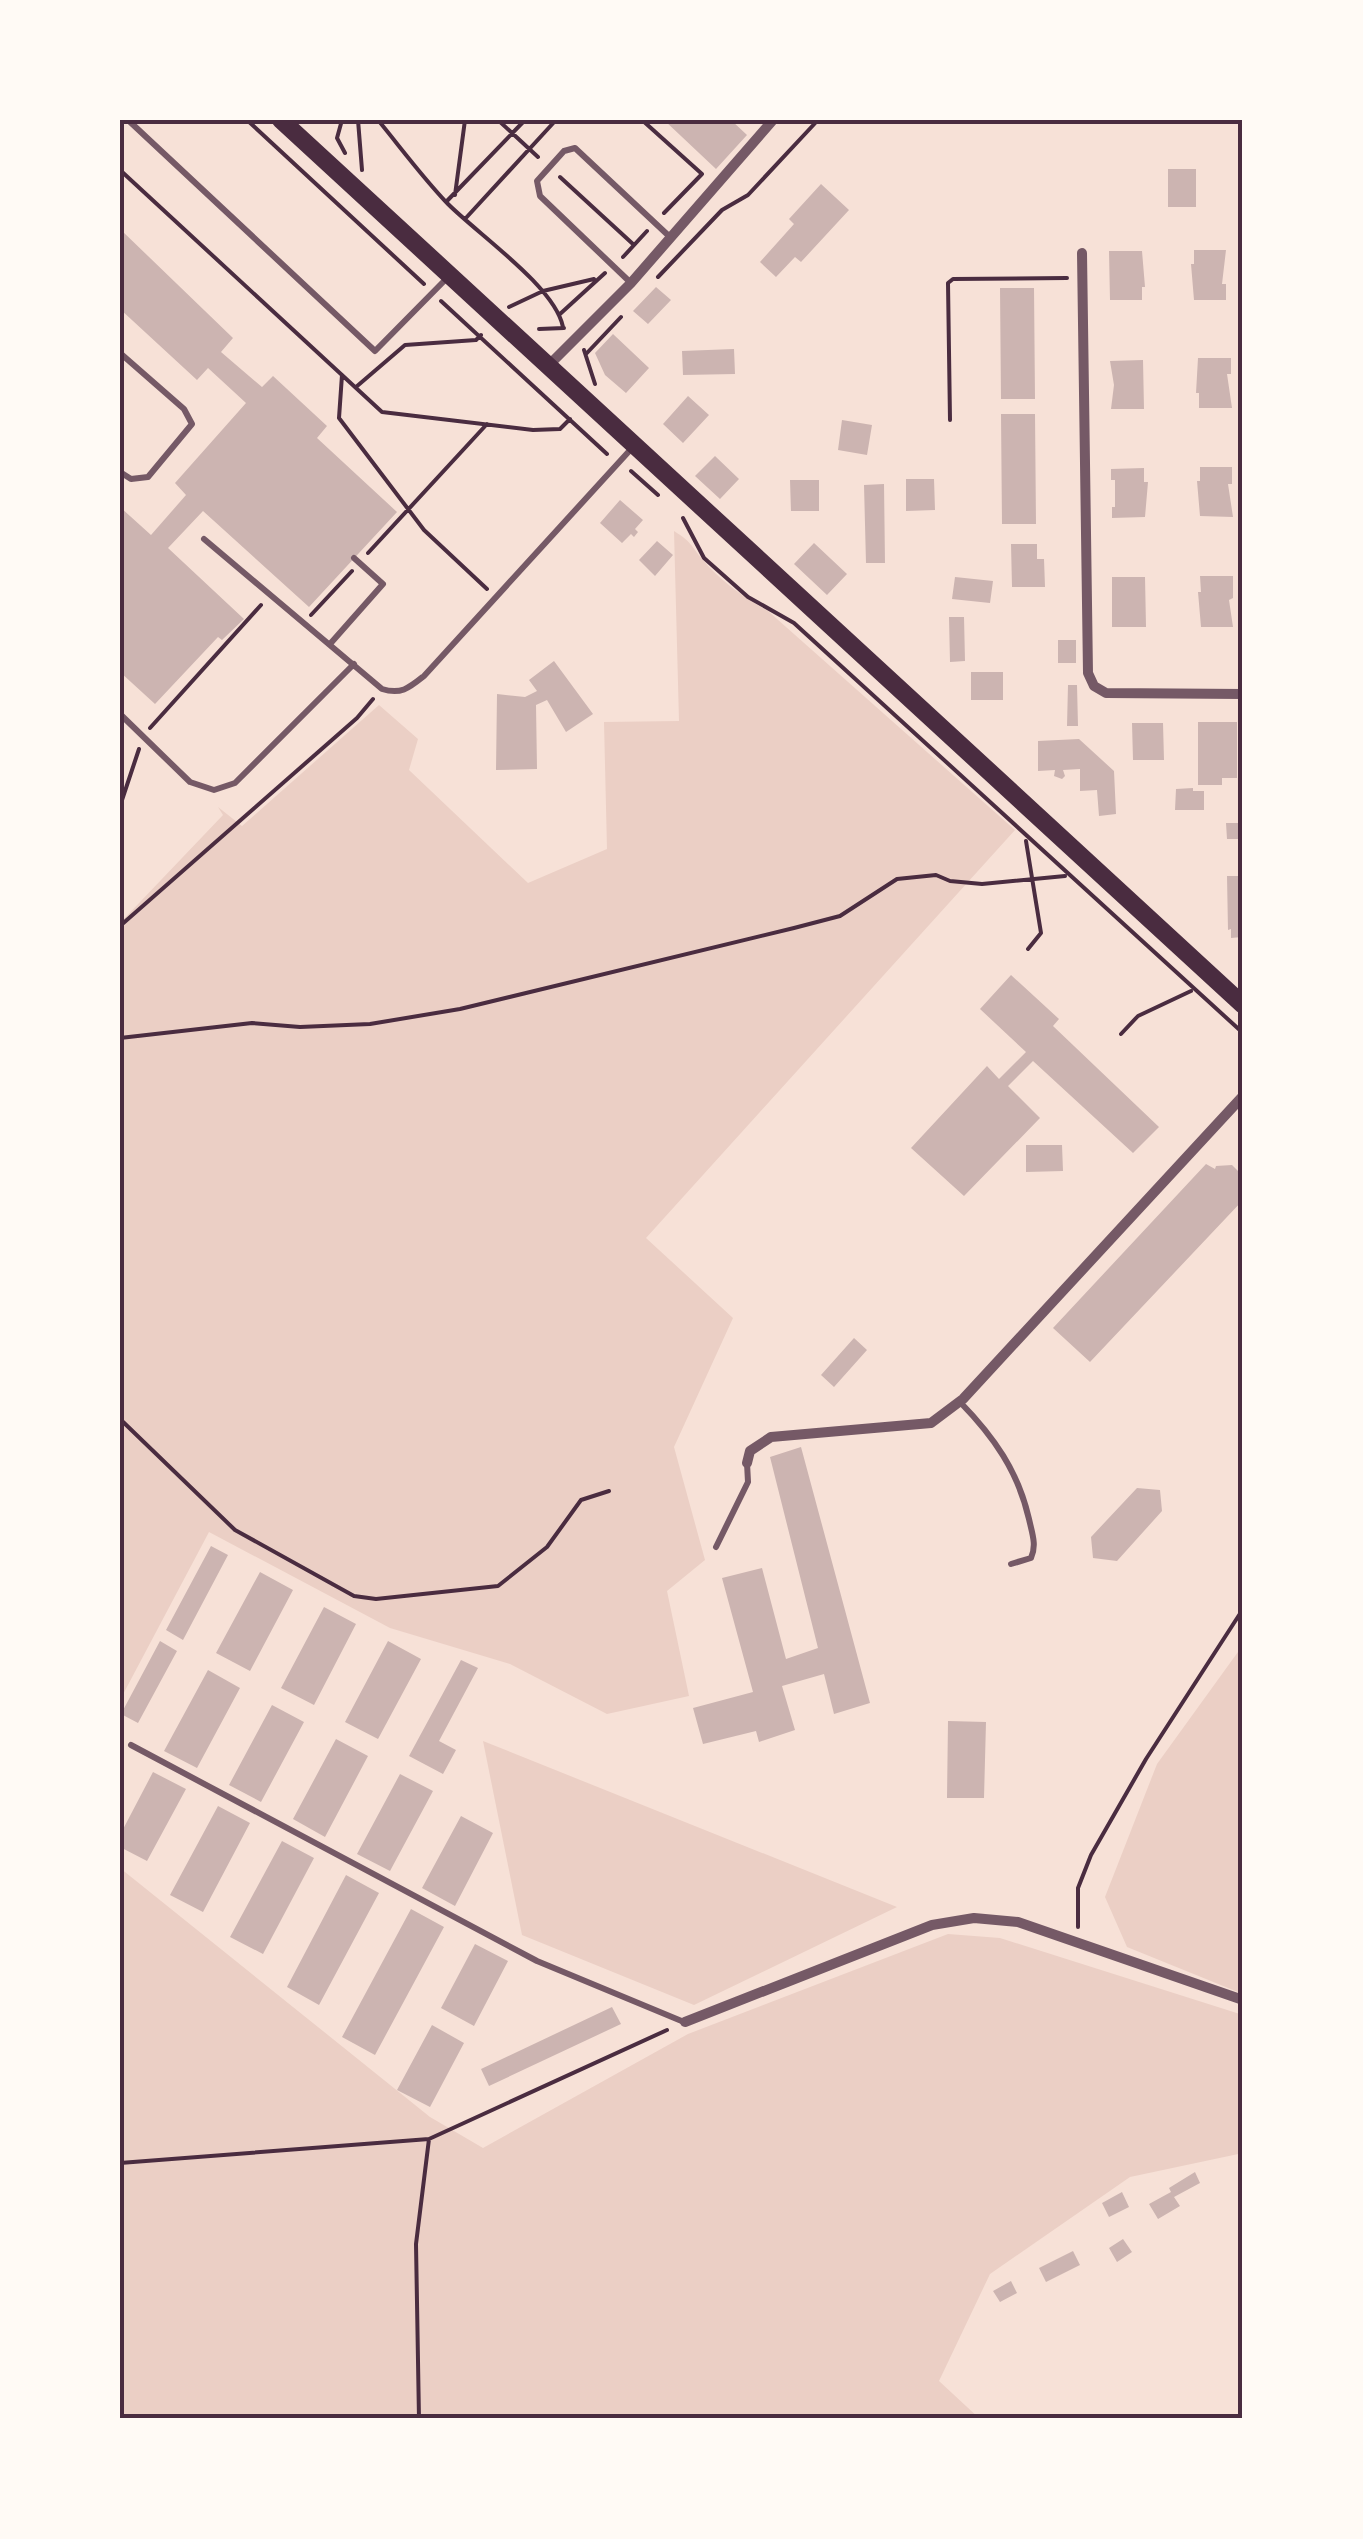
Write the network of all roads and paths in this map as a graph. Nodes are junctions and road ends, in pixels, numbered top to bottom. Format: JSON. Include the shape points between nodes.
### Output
{"nodes":[{"id":1,"x":128,"y":120,"type":"edge"},
{"id":2,"x":248,"y":120,"type":"edge"},
{"id":3,"x":358,"y":120,"type":"edge"},
{"id":4,"x":378,"y":120,"type":"edge"},
{"id":5,"x":465,"y":120,"type":"edge"},
{"id":6,"x":498,"y":120,"type":"edge"},
{"id":7,"x":526,"y":120,"type":"edge"},
{"id":8,"x":556,"y":120,"type":"edge"},
{"id":9,"x":773,"y":120,"type":"edge"},
{"id":10,"x":818,"y":120,"type":"edge"},
{"id":11,"x":289,"y":123,"type":"edge"},
{"id":12,"x":513,"y":134,"type":"junction"},
{"id":13,"x":530,"y":149,"type":"junction"},
{"id":14,"x":549,"y":167,"type":"junction"},
{"id":15,"x":120,"y":170,"type":"edge"},
{"id":16,"x":362,"y":176,"type":"dead end"},
{"id":17,"x":454,"y":195,"type":"junction"},
{"id":18,"x":446,"y":202,"type":"junction"},
{"id":19,"x":465,"y":219,"type":"junction"},
{"id":20,"x":670,"y":237,"type":"junction"},
{"id":21,"x":634,"y":245,"type":"dead end"},
{"id":22,"x":1082,"y":253,"type":"dead end"},
{"id":23,"x":450,"y":276,"type":"junction"},
{"id":24,"x":1082,"y":278,"type":"junction"},
{"id":25,"x":594,"y":279,"type":"dead end"},
{"id":26,"x":631,"y":282,"type":"junction"},
{"id":27,"x":654,"y":282,"type":"dead end"},
{"id":28,"x":543,"y":291,"type":"junction"},
{"id":29,"x":433,"y":293,"type":"junction"},
{"id":30,"x":506,"y":309,"type":"dead end"},
{"id":31,"x":627,"y":310,"type":"dead end"},
{"id":32,"x":563,"y":328,"type":"dead end"},
{"id":33,"x":476,"y":340,"type":"dead end"},
{"id":34,"x":120,"y":353,"type":"edge"},
{"id":35,"x":586,"y":354,"type":"dead end"},
{"id":36,"x":549,"y":365,"type":"junction"},
{"id":37,"x":342,"y":375,"type":"junction"},
{"id":38,"x":356,"y":387,"type":"junction"},
{"id":39,"x":950,"y":420,"type":"dead end"},
{"id":40,"x":566,"y":423,"type":"dead end"},
{"id":41,"x":487,"y":424,"type":"junction"},
{"id":42,"x":635,"y":446,"type":"junction"},
{"id":43,"x":618,"y":462,"type":"junction"},
{"id":44,"x":120,"y":472,"type":"edge"},
{"id":45,"x":658,"y":495,"type":"dead end"},
{"id":46,"x":409,"y":509,"type":"junction"},
{"id":47,"x":683,"y":518,"type":"dead end"},
{"id":48,"x":204,"y":539,"type":"dead end"},
{"id":49,"x":357,"y":560,"type":"junction"},
{"id":50,"x":270,"y":594,"type":"junction"},
{"id":51,"x":496,"y":597,"type":"junction"},
{"id":52,"x":304,"y":622,"type":"junction"},
{"id":53,"x":330,"y":644,"type":"junction"},
{"id":54,"x":354,"y":664,"type":"junction"},
{"id":55,"x":382,"y":689,"type":"junction"},
{"id":56,"x":1243,"y":694,"type":"edge"},
{"id":57,"x":120,"y":714,"type":"edge"},
{"id":58,"x":144,"y":736,"type":"junction"},
{"id":59,"x":120,"y":806,"type":"edge"},
{"id":60,"x":1026,"y":841,"type":"dead end"},
{"id":61,"x":1032,"y":876,"type":"junction"},
{"id":62,"x":1065,"y":876,"type":"dead end"},
{"id":63,"x":120,"y":926,"type":"edge"},
{"id":64,"x":1028,"y":949,"type":"dead end"},
{"id":65,"x":1191,"y":991,"type":"dead end"},
{"id":66,"x":1243,"y":1005,"type":"edge"},
{"id":67,"x":1243,"y":1033,"type":"edge"},
{"id":68,"x":1121,"y":1034,"type":"dead end"},
{"id":69,"x":120,"y":1038,"type":"edge"},
{"id":70,"x":1243,"y":1096,"type":"edge"},
{"id":71,"x":960,"y":1402,"type":"junction"},
{"id":72,"x":120,"y":1420,"type":"edge"},
{"id":73,"x":747,"y":1463,"type":"joint"},
{"id":74,"x":608,"y":1491,"type":"dead end"},
{"id":75,"x":716,"y":1547,"type":"dead end"},
{"id":76,"x":1011,"y":1564,"type":"dead end"},
{"id":77,"x":1243,"y":1609,"type":"edge"},
{"id":78,"x":132,"y":1746,"type":"dead end"},
{"id":79,"x":1081,"y":1946,"type":"junction"},
{"id":80,"x":1243,"y":2000,"type":"edge"},
{"id":81,"x":684,"y":2022,"type":"junction"},
{"id":82,"x":429,"y":2138,"type":"junction"},
{"id":83,"x":120,"y":2164,"type":"edge"},
{"id":84,"x":418,"y":2419,"type":"edge"}],
"edges":[{"from":1,"to":29,"type":"lane","via":[[375,351]]},
{"from":2,"to":29,"type":"path"},
{"from":3,"to":16,"type":"path"},
{"from":4,"to":18,"type":"path"},
{"from":5,"to":17,"type":"path"},
{"from":6,"to":12,"type":"path"},
{"from":7,"to":12,"type":"path"},
{"from":8,"to":13,"type":"path"},
{"from":9,"to":20,"type":"street"},
{"from":10,"to":27,"type":"path"},
{"from":11,"to":23,"type":"main road"},
{"from":12,"to":13,"type":"path"},
{"from":12,"to":17,"type":"path"},
{"from":13,"to":14,"type":"path"},
{"from":13,"to":19,"type":"path"},
{"from":14,"to":20,"type":"lane","via":[[575,148]]},
{"from":14,"to":21,"type":"path"},
{"from":14,"to":26,"type":"lane","via":[[537,181],[540,196]]},
{"from":15,"to":37,"type":"path"},
{"from":17,"to":18,"type":"path"},
{"from":18,"to":19,"type":"path"},
{"from":19,"to":28,"type":"path"},
{"from":20,"to":26,"type":"street"},
{"from":22,"to":24,"type":"street"},
{"from":23,"to":29,"type":"lane"},
{"from":23,"to":36,"type":"main road"},
{"from":24,"to":39,"type":"path","via":[[948,284]]},
{"from":24,"to":56,"type":"street","via":[[1088,672],[1106,693]]},
{"from":25,"to":28,"type":"path"},
{"from":26,"to":36,"type":"street"},
{"from":28,"to":30,"type":"path"},
{"from":28,"to":32,"type":"path"},
{"from":29,"to":43,"type":"path"},
{"from":31,"to":35,"type":"path"},
{"from":33,"to":38,"type":"path","via":[[405,345]]},
{"from":34,"to":44,"type":"lane","via":[[184,409],[192,424],[148,476],[131,479]]},
{"from":36,"to":42,"type":"main road"},
{"from":37,"to":38,"type":"path"},
{"from":37,"to":46,"type":"path","via":[[340,418]]},
{"from":38,"to":41,"type":"path","via":[[382,412]]},
{"from":40,"to":41,"type":"path","via":[[534,430]]},
{"from":41,"to":46,"type":"path"},
{"from":42,"to":43,"type":"lane"},
{"from":42,"to":66,"type":"main road"},
{"from":43,"to":45,"type":"path"},
{"from":43,"to":51,"type":"lane"},
{"from":46,"to":49,"type":"path"},
{"from":46,"to":51,"type":"path"},
{"from":47,"to":67,"type":"path","via":[[704,558],[748,597],[794,623]]},
{"from":48,"to":50,"type":"lane"},
{"from":49,"to":52,"type":"path"},
{"from":49,"to":53,"type":"lane","via":[[382,584]]},
{"from":50,"to":52,"type":"lane"},
{"from":50,"to":58,"type":"path"},
{"from":51,"to":55,"type":"lane","via":[[424,676],[406,690]]},
{"from":52,"to":53,"type":"lane"},
{"from":53,"to":54,"type":"lane"},
{"from":54,"to":55,"type":"lane"},
{"from":54,"to":58,"type":"lane","via":[[235,784],[214,790],[190,782]]},
{"from":55,"to":63,"type":"path"},
{"from":57,"to":58,"type":"lane"},
{"from":58,"to":59,"type":"path"},
{"from":60,"to":61,"type":"path"},
{"from":61,"to":62,"type":"path"},
{"from":61,"to":64,"type":"path","via":[[1041,933]]},
{"from":61,"to":69,"type":"path","via":[[982,884],[936,874],[898,879],[840,916],[460,1009],[370,1024],[252,1023]]},
{"from":65,"to":68,"type":"path","via":[[1138,1016]]},
{"from":70,"to":71,"type":"street"},
{"from":71,"to":73,"type":"street","via":[[923,1424],[771,1437],[750,1450]]},
{"from":71,"to":76,"type":"lane","via":[[998,1446],[1024,1497],[1035,1548],[1031,1558]]},
{"from":72,"to":74,"type":"path","via":[[235,1530],[354,1596],[498,1586],[546,1547],[582,1500]]},
{"from":73,"to":75,"type":"lane","via":[[748,1482]]},
{"from":77,"to":79,"type":"path","via":[[1091,1855],[1078,1888]]},
{"from":78,"to":81,"type":"lane","via":[[537,1960]]},
{"from":79,"to":80,"type":"street"},
{"from":79,"to":81,"type":"street","via":[[1018,1922],[955,1920]]},
{"from":81,"to":82,"type":"path"},
{"from":82,"to":83,"type":"path"},
{"from":82,"to":84,"type":"path","via":[[416,2244]]}]}
